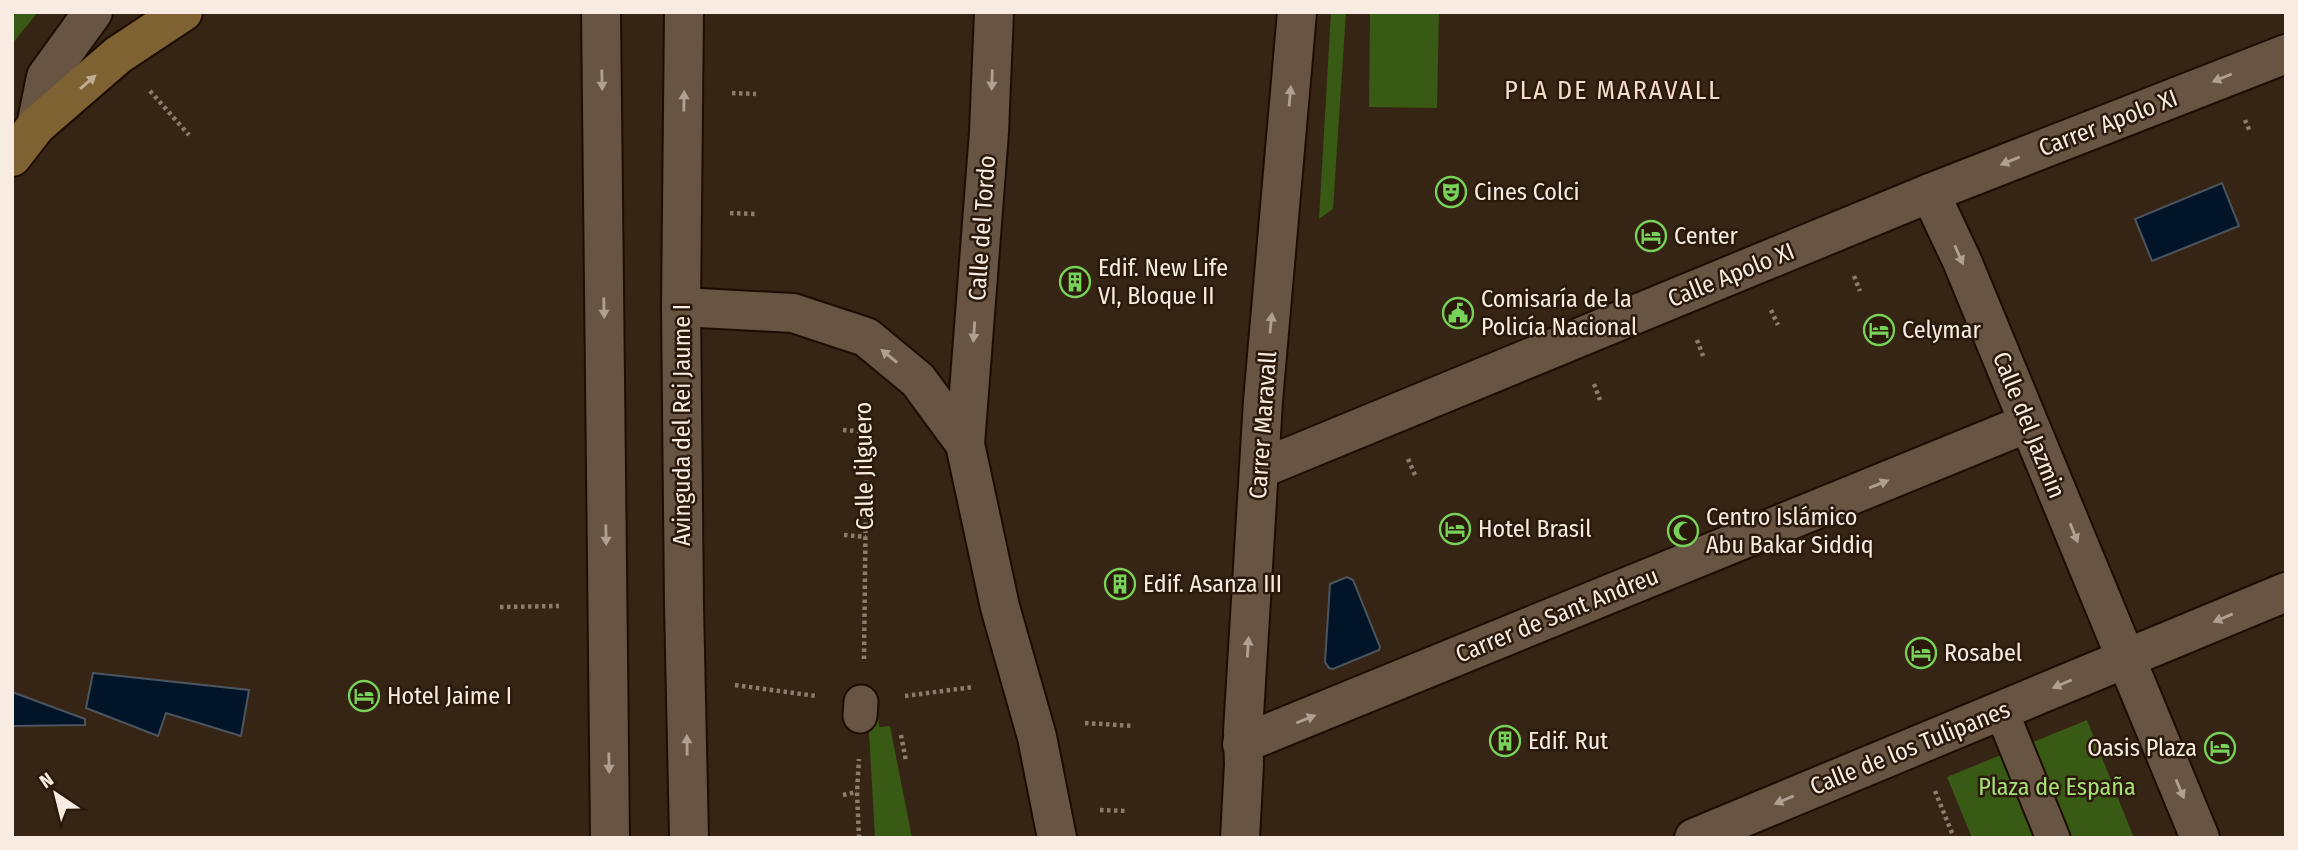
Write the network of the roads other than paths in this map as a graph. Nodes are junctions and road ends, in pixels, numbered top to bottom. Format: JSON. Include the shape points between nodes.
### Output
{"nodes":[{"id":1,"x":93,"y":12,"type":"edge"},
{"id":2,"x":183,"y":12,"type":"edge"},
{"id":3,"x":601,"y":12,"type":"edge"},
{"id":4,"x":659,"y":12,"type":"edge"},
{"id":5,"x":684,"y":12,"type":"edge"},
{"id":6,"x":995,"y":12,"type":"edge"},
{"id":7,"x":1297,"y":12,"type":"edge"},
{"id":8,"x":2286,"y":54,"type":"edge"},
{"id":9,"x":36,"y":126,"type":"junction"},
{"id":10,"x":12,"y":157,"type":"edge"},
{"id":11,"x":1930,"y":193,"type":"junction"},
{"id":12,"x":681,"y":243,"type":"junction"},
{"id":13,"x":681,"y":307,"type":"junction"},
{"id":14,"x":2028,"y":423,"type":"junction"},
{"id":15,"x":965,"y":444,"type":"junction"},
{"id":16,"x":1260,"y":469,"type":"junction"},
{"id":17,"x":2286,"y":592,"type":"edge"},
{"id":18,"x":2126,"y":659,"type":"junction"},
{"id":19,"x":2001,"y":710,"type":"junction"},
{"id":20,"x":1242,"y":744,"type":"junction"},
{"id":21,"x":610,"y":838,"type":"edge"},
{"id":22,"x":689,"y":838,"type":"edge"},
{"id":23,"x":1057,"y":838,"type":"edge"},
{"id":24,"x":1240,"y":838,"type":"edge"},
{"id":25,"x":1694,"y":838,"type":"edge"},
{"id":26,"x":2053,"y":838,"type":"edge"},
{"id":27,"x":2200,"y":838,"type":"edge"}],
"edges":[{"from":1,"to":9,"type":"street","via":[[46,77]]},
{"from":9,"to":2,"type":"main road","one_way":true,"via":[[118,55]]},
{"from":3,"to":21,"type":"street","one_way":true},
{"from":4,"to":12,"type":"street","via":[[659,179]]},
{"from":12,"to":5,"type":"street","name":"Avinguda del Rei Jaume I","one_way":true},
{"from":6,"to":15,"type":"street","name":"Calle del Tordo","one_way":true},
{"from":16,"to":7,"type":"street","name":"Carrer Maravall","one_way":true},
{"from":8,"to":11,"type":"street","name":"Carrer Apolo XI","one_way":true},
{"from":9,"to":10,"type":"main road"},
{"from":11,"to":14,"type":"street","name":"Calle del Jazmin","one_way":true},
{"from":11,"to":16,"type":"street","name":"Calle Apolo XI"},
{"from":12,"to":13,"type":"street","name":"Avinguda del Rei Jaume I"},
{"from":15,"to":13,"type":"street","name":"Calle del Tordo","one_way":true,"via":[[918,380],[866,337],[793,313]]},
{"from":22,"to":13,"type":"street","name":"Avinguda del Rei Jaume I","one_way":true},
{"from":14,"to":18,"type":"street","name":"Calle del Jazmin","one_way":true},
{"from":20,"to":14,"type":"street","name":"Carrer de Sant Andreu","one_way":true},
{"from":15,"to":23,"type":"street","name":"Calle del Tordo"},
{"from":20,"to":16,"type":"street","name":"Carrer Maravall","one_way":true},
{"from":17,"to":18,"type":"street","name":"Calle de los Tulipanes","one_way":true},
{"from":18,"to":19,"type":"street","name":"Calle de los Tulipanes","one_way":true},
{"from":18,"to":27,"type":"street","one_way":true},
{"from":19,"to":25,"type":"street","name":"Calle de los Tulipanes","one_way":true},
{"from":19,"to":26,"type":"street"},
{"from":20,"to":24,"type":"street","name":"Carrer Maravall"}]}
